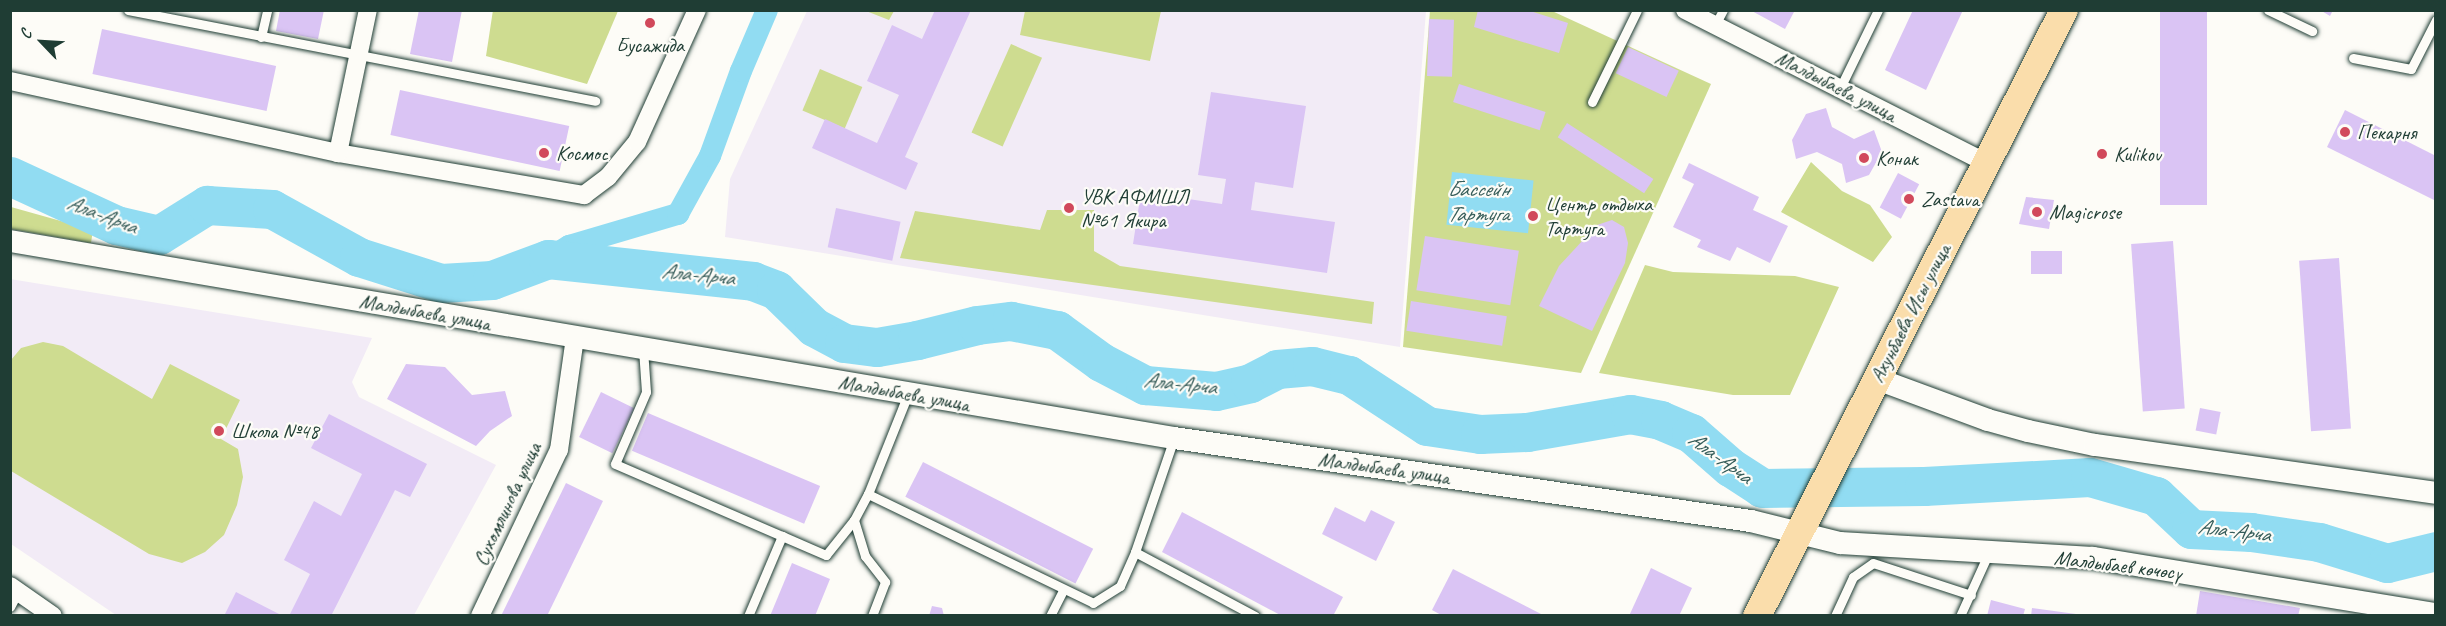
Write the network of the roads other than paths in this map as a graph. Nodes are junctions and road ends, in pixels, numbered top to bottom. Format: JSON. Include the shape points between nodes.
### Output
{"nodes":[{"id":1,"x":128,"y":10,"type":"edge"},
{"id":2,"x":267,"y":10,"type":"edge"},
{"id":3,"x":369,"y":10,"type":"edge"},
{"id":4,"x":697,"y":10,"type":"edge"},
{"id":5,"x":1637,"y":10,"type":"edge"},
{"id":6,"x":1685,"y":10,"type":"edge"},
{"id":7,"x":1878,"y":10,"type":"edge"},
{"id":8,"x":2064,"y":10,"type":"edge"},
{"id":9,"x":2268,"y":10,"type":"edge"},
{"id":10,"x":1719,"y":18,"type":"edge"},
{"id":11,"x":2436,"y":20,"type":"edge"},
{"id":12,"x":2312,"y":31,"type":"dead end"},
{"id":13,"x":261,"y":37,"type":"junction"},
{"id":14,"x":359,"y":56,"type":"junction"},
{"id":15,"x":2353,"y":58,"type":"dead end"},
{"id":16,"x":10,"y":81,"type":"edge"},
{"id":17,"x":1840,"y":88,"type":"junction"},
{"id":18,"x":595,"y":101,"type":"dead end"},
{"id":19,"x":1592,"y":102,"type":"dead end"},
{"id":20,"x":338,"y":153,"type":"junction"},
{"id":21,"x":1987,"y":163,"type":"junction"},
{"id":22,"x":10,"y":241,"type":"edge"},
{"id":23,"x":576,"y":337,"type":"junction"},
{"id":24,"x":643,"y":349,"type":"junction"},
{"id":25,"x":1877,"y":379,"type":"junction"},
{"id":26,"x":908,"y":394,"type":"junction"},
{"id":27,"x":1174,"y":438,"type":"junction"},
{"id":28,"x":2436,"y":493,"type":"edge"},
{"id":29,"x":868,"y":494,"type":"junction"},
{"id":30,"x":854,"y":520,"type":"junction"},
{"id":31,"x":1806,"y":521,"type":"junction"},
{"id":32,"x":782,"y":536,"type":"junction"},
{"id":33,"x":1136,"y":552,"type":"junction"},
{"id":34,"x":1989,"y":552,"type":"junction"},
{"id":35,"x":1063,"y":591,"type":"junction"},
{"id":36,"x":13,"y":595,"type":"edge"},
{"id":37,"x":1971,"y":596,"type":"junction"},
{"id":38,"x":2436,"y":614,"type":"edge"},
{"id":39,"x":53,"y":615,"type":"edge"},
{"id":40,"x":480,"y":615,"type":"edge"},
{"id":41,"x":748,"y":615,"type":"edge"},
{"id":42,"x":872,"y":615,"type":"edge"},
{"id":43,"x":1050,"y":615,"type":"edge"},
{"id":44,"x":1255,"y":615,"type":"edge"},
{"id":45,"x":1757,"y":615,"type":"edge"},
{"id":46,"x":1834,"y":615,"type":"edge"},
{"id":47,"x":1960,"y":615,"type":"edge"}],
"edges":[{"from":1,"to":13,"type":"lane"},
{"from":2,"to":13,"type":"lane"},
{"from":3,"to":14,"type":"street"},
{"from":4,"to":20,"type":"street","via":[[637,141],[608,177],[584,195]]},
{"from":5,"to":19,"type":"lane"},
{"from":6,"to":10,"type":"street","name":"Малдыбаева улица"},
{"from":7,"to":17,"type":"lane"},
{"from":8,"to":21,"type":"main road","name":"Ахунбаева Исы улица"},
{"from":9,"to":12,"type":"lane"},
{"from":10,"to":17,"type":"street","name":"Малдыбаева улица"},
{"from":11,"to":15,"type":"lane","via":[[2411,69]]},
{"from":13,"to":14,"type":"lane"},
{"from":14,"to":18,"type":"lane"},
{"from":14,"to":20,"type":"street"},
{"from":16,"to":20,"type":"street"},
{"from":17,"to":21,"type":"street","name":"Малдыбаева улица"},
{"from":21,"to":25,"type":"main road","name":"Ахунбаева Исы улица"},
{"from":22,"to":23,"type":"street","name":"Малдыбаева улица"},
{"from":23,"to":24,"type":"street","name":"Малдыбаева улица"},
{"from":23,"to":40,"type":"street","name":"Сухомлинова улица","via":[[559,450]]},
{"from":24,"to":26,"type":"street","name":"Малдыбаева улица"},
{"from":24,"to":32,"type":"lane","via":[[646,392],[615,464]]},
{"from":25,"to":28,"type":"street","via":[[1988,420],[2095,445]]},
{"from":25,"to":31,"type":"main road","name":"Ахунбаева Исы улица"},
{"from":26,"to":27,"type":"street","name":"Малдыбаева улица"},
{"from":26,"to":29,"type":"lane"},
{"from":27,"to":31,"type":"street","name":"Малдыбаева улица","via":[[1751,521]]},
{"from":27,"to":33,"type":"lane"},
{"from":29,"to":30,"type":"lane"},
{"from":29,"to":35,"type":"lane"},
{"from":30,"to":32,"type":"lane","via":[[826,555]]},
{"from":30,"to":42,"type":"lane","via":[[865,556],[885,582]]},
{"from":31,"to":34,"type":"street","name":"Малдыбаев көчөсү","via":[[1840,543]]},
{"from":31,"to":45,"type":"main road","name":"Ахунбаева Исы улица"},
{"from":32,"to":41,"type":"lane"},
{"from":33,"to":35,"type":"lane","via":[[1120,586],[1093,603]]},
{"from":33,"to":44,"type":"lane"},
{"from":34,"to":37,"type":"lane"},
{"from":34,"to":38,"type":"street","name":"Малдыбаев көчөсү","via":[[2094,558]]},
{"from":35,"to":43,"type":"lane"},
{"from":36,"to":39,"type":"street"},
{"from":37,"to":46,"type":"lane","via":[[1873,563],[1853,576]]},
{"from":37,"to":47,"type":"lane"}]}
